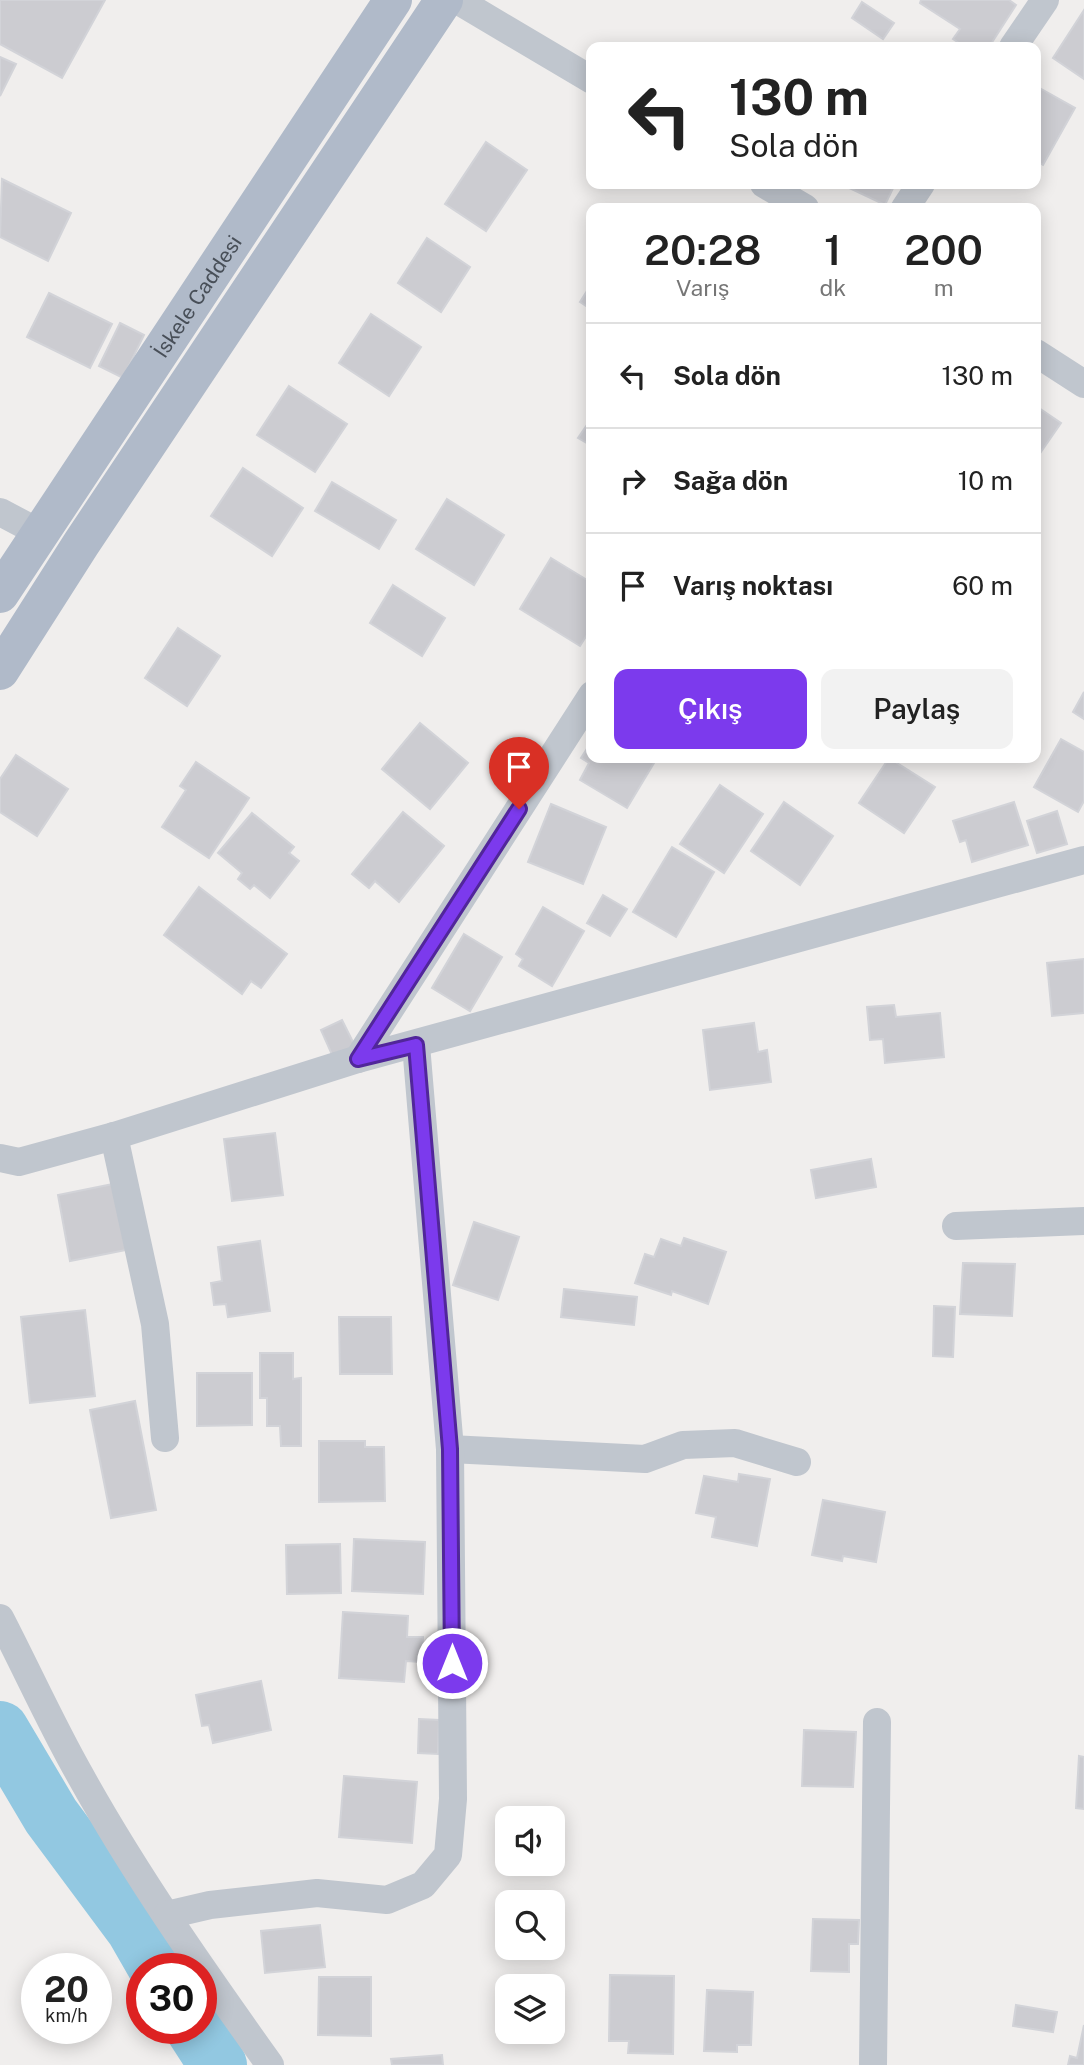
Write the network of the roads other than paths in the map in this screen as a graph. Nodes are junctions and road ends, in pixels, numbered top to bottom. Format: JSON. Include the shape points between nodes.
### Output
{"nodes":[{"id":1,"x":393,"y":0,"type":"edge"},
{"id":2,"x":444,"y":0,"type":"edge"},
{"id":3,"x":457,"y":0,"type":"edge"},
{"id":4,"x":1045,"y":0,"type":"edge"},
{"id":5,"x":1016,"y":42,"type":"edge"},
{"id":6,"x":586,"y":76,"type":"edge"},
{"id":7,"x":773,"y":189,"type":"edge"},
{"id":8,"x":796,"y":203,"type":"edge"},
{"id":9,"x":1041,"y":356,"type":"edge"},
{"id":10,"x":1084,"y":384,"type":"edge"},
{"id":11,"x":0,"y":512,"type":"edge"},
{"id":12,"x":40,"y":533,"type":"junction"},
{"id":13,"x":0,"y":594,"type":"edge"},
{"id":14,"x":0,"y":671,"type":"edge"},
{"id":15,"x":586,"y":704,"type":"edge"},
{"id":16,"x":1084,"y":860,"type":"edge"},
{"id":17,"x":416,"y":1045,"type":"junction"},
{"id":18,"x":358,"y":1059,"type":"junction"},
{"id":19,"x":114,"y":1136,"type":"junction"},
{"id":20,"x":0,"y":1158,"type":"edge"},
{"id":21,"x":1084,"y":1221,"type":"edge"},
{"id":22,"x":956,"y":1226,"type":"dead end"},
{"id":23,"x":165,"y":1438,"type":"dead end"},
{"id":24,"x":450,"y":1449,"type":"junction"},
{"id":25,"x":797,"y":1462,"type":"dead end"},
{"id":26,"x":0,"y":1618,"type":"edge"},
{"id":27,"x":877,"y":1722,"type":"dead end"},
{"id":28,"x":167,"y":1915,"type":"junction"},
{"id":29,"x":270,"y":2065,"type":"edge"},
{"id":30,"x":873,"y":2065,"type":"edge"}],
"edges":[{"from":1,"to":12,"type":"main road","name":"İskele Caddesi"},
{"from":2,"to":14,"type":"main road"},
{"from":3,"to":6,"type":"street"},
{"from":4,"to":5,"type":"street"},
{"from":7,"to":8,"type":"street"},
{"from":9,"to":10,"type":"street"},
{"from":11,"to":12,"type":"street"},
{"from":12,"to":13,"type":"main road","name":"İskele Caddesi"},
{"from":15,"to":18,"type":"street"},
{"from":16,"to":17,"type":"street"},
{"from":17,"to":18,"type":"street"},
{"from":17,"to":24,"type":"street"},
{"from":18,"to":19,"type":"street"},
{"from":19,"to":20,"type":"street","via":[[19,1162]]},
{"from":19,"to":23,"type":"street","via":[[155,1324]]},
{"from":21,"to":22,"type":"street"},
{"from":24,"to":25,"type":"street","via":[[645,1459],[683,1445],[735,1443]]},
{"from":24,"to":28,"type":"street","via":[[453,1799],[448,1855],[423,1885],[387,1900],[317,1893],[209,1905]]},
{"from":26,"to":28,"type":"street","via":[[79,1775]]},
{"from":27,"to":30,"type":"street"},
{"from":28,"to":29,"type":"street"}]}
